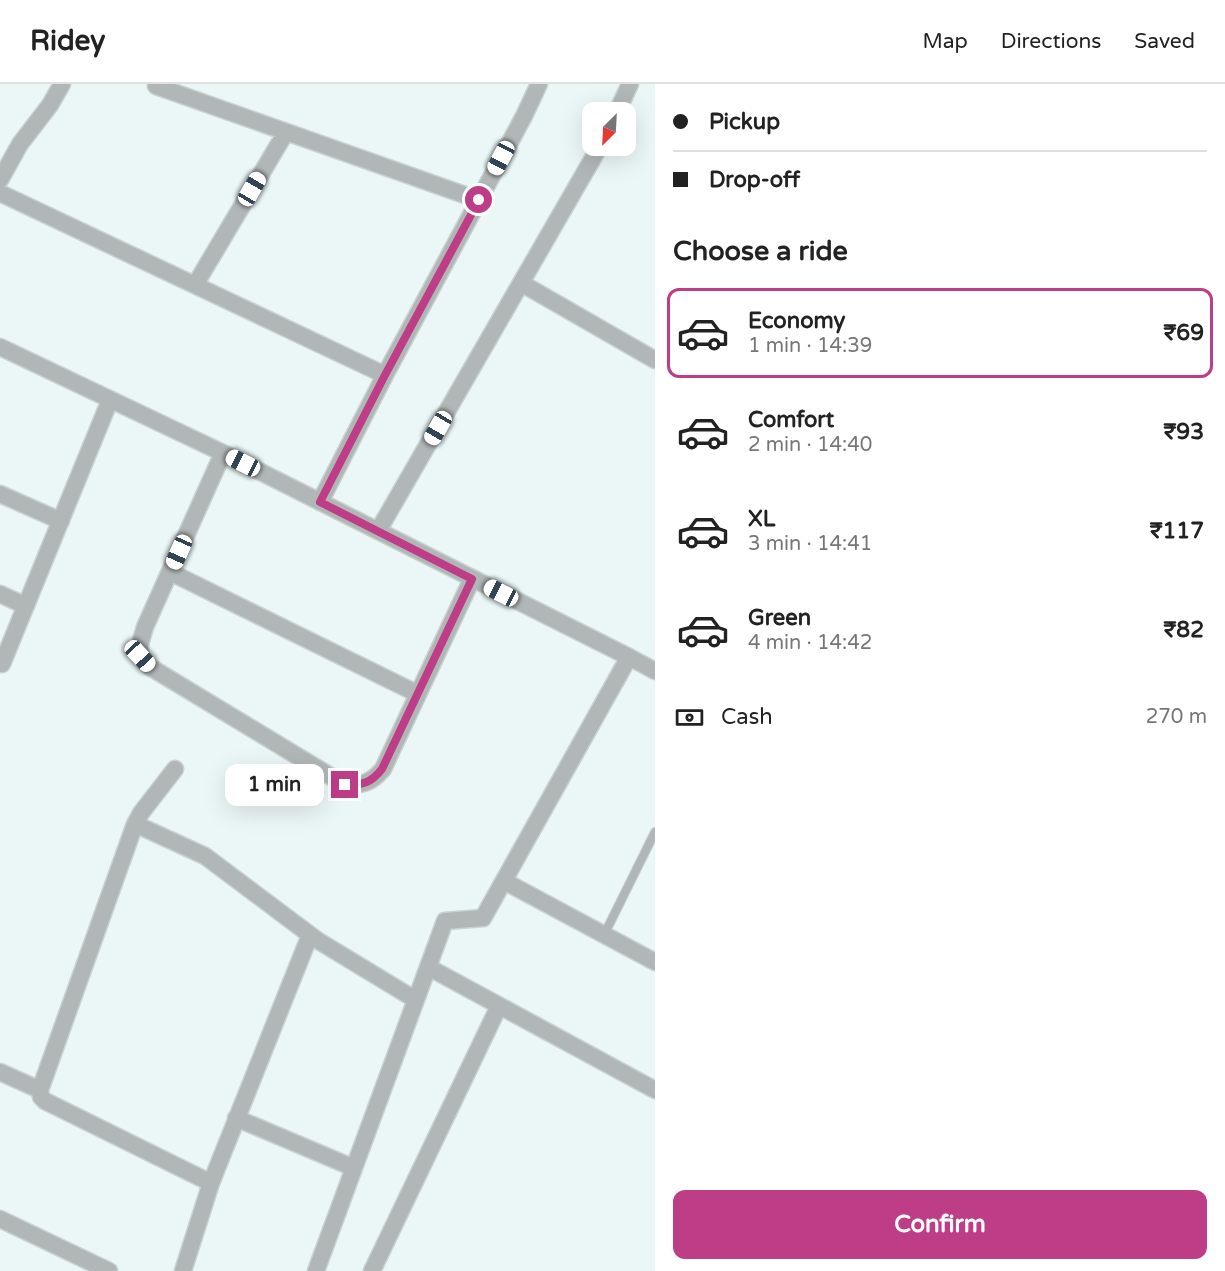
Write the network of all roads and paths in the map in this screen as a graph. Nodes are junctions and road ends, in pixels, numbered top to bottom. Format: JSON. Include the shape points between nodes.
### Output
{"nodes":[{"id":1,"x":62,"y":84,"type":"edge"},
{"id":2,"x":539,"y":84,"type":"edge"},
{"id":3,"x":630,"y":84,"type":"edge"},
{"id":4,"x":156,"y":86,"type":"dead end"},
{"id":5,"x":622,"y":102,"type":"edge"},
{"id":6,"x":286,"y":132,"type":"junction"},
{"id":7,"x":594,"y":156,"type":"edge"},
{"id":8,"x":0,"y":180,"type":"edge"},
{"id":9,"x":0,"y":193,"type":"edge"},
{"id":10,"x":479,"y":200,"type":"junction"},
{"id":11,"x":521,"y":283,"type":"junction"},
{"id":12,"x":195,"y":285,"type":"junction"},
{"id":13,"x":0,"y":347,"type":"edge"},
{"id":14,"x":655,"y":360,"type":"edge"},
{"id":15,"x":385,"y":375,"type":"junction"},
{"id":16,"x":110,"y":400,"type":"junction"},
{"id":17,"x":223,"y":453,"type":"junction"},
{"id":18,"x":0,"y":494,"type":"edge"},
{"id":19,"x":320,"y":502,"type":"junction"},
{"id":20,"x":61,"y":521,"type":"junction"},
{"id":21,"x":378,"y":531,"type":"junction"},
{"id":22,"x":170,"y":572,"type":"junction"},
{"id":23,"x":472,"y":579,"type":"junction"},
{"id":24,"x":0,"y":594,"type":"edge"},
{"id":25,"x":26,"y":606,"type":"junction"},
{"id":26,"x":629,"y":657,"type":"junction"},
{"id":27,"x":2,"y":664,"type":"dead end"},
{"id":28,"x":654,"y":667,"type":"edge"},
{"id":29,"x":418,"y":694,"type":"junction"},
{"id":30,"x":176,"y":769,"type":"dead end"},
{"id":31,"x":135,"y":824,"type":"junction"},
{"id":32,"x":655,"y":832,"type":"edge"},
{"id":33,"x":504,"y":881,"type":"junction"},
{"id":34,"x":310,"y":935,"type":"junction"},
{"id":35,"x":604,"y":935,"type":"junction"},
{"id":36,"x":655,"y":963,"type":"edge"},
{"id":37,"x":428,"y":968,"type":"junction"},
{"id":38,"x":416,"y":1000,"type":"junction"},
{"id":39,"x":499,"y":1006,"type":"junction"},
{"id":40,"x":0,"y":1072,"type":"edge"},
{"id":41,"x":40,"y":1090,"type":"junction"},
{"id":42,"x":655,"y":1090,"type":"edge"},
{"id":43,"x":236,"y":1118,"type":"junction"},
{"id":44,"x":354,"y":1168,"type":"junction"},
{"id":45,"x":211,"y":1183,"type":"junction"},
{"id":46,"x":0,"y":1219,"type":"edge"},
{"id":47,"x":109,"y":1271,"type":"edge"},
{"id":48,"x":183,"y":1271,"type":"edge"},
{"id":49,"x":316,"y":1271,"type":"edge"},
{"id":50,"x":372,"y":1271,"type":"edge"}],
"edges":[{"from":1,"to":8,"type":"street"},
{"from":2,"to":10,"type":"street"},
{"from":3,"to":5,"type":"street"},
{"from":4,"to":6,"type":"street"},
{"from":6,"to":10,"type":"street"},
{"from":6,"to":12,"type":"street"},
{"from":7,"to":11,"type":"street"},
{"from":9,"to":12,"type":"street"},
{"from":10,"to":15,"type":"street"},
{"from":11,"to":14,"type":"street"},
{"from":11,"to":21,"type":"street"},
{"from":12,"to":15,"type":"street"},
{"from":13,"to":16,"type":"street"},
{"from":15,"to":19,"type":"street"},
{"from":16,"to":17,"type":"street"},
{"from":16,"to":20,"type":"street"},
{"from":17,"to":19,"type":"street"},
{"from":17,"to":22,"type":"street"},
{"from":18,"to":20,"type":"street"},
{"from":19,"to":21,"type":"street"},
{"from":20,"to":25,"type":"street"},
{"from":21,"to":23,"type":"street"},
{"from":22,"to":29,"type":"street"},
{"from":22,"to":29,"type":"street","via":[[145,627],[140,656],[150,667],[345,785],[364,785],[375,778]]},
{"from":23,"to":26,"type":"street"},
{"from":23,"to":29,"type":"street"},
{"from":24,"to":25,"type":"street"},
{"from":25,"to":27,"type":"street"},
{"from":26,"to":28,"type":"street"},
{"from":26,"to":33,"type":"street"},
{"from":30,"to":31,"type":"street"},
{"from":31,"to":34,"type":"street","via":[[205,856]]},
{"from":31,"to":41,"type":"street"},
{"from":32,"to":35,"type":"lane"},
{"from":33,"to":35,"type":"street"},
{"from":33,"to":37,"type":"street","via":[[483,918],[445,921]]},
{"from":34,"to":38,"type":"street"},
{"from":34,"to":43,"type":"street"},
{"from":35,"to":36,"type":"street"},
{"from":37,"to":38,"type":"street"},
{"from":37,"to":39,"type":"street"},
{"from":38,"to":44,"type":"street"},
{"from":39,"to":42,"type":"street"},
{"from":39,"to":50,"type":"street"},
{"from":40,"to":41,"type":"street"},
{"from":41,"to":45,"type":"street","via":[[45,1101]]},
{"from":43,"to":44,"type":"street"},
{"from":43,"to":45,"type":"street"},
{"from":44,"to":49,"type":"street"},
{"from":45,"to":48,"type":"street"},
{"from":46,"to":47,"type":"street"}]}
